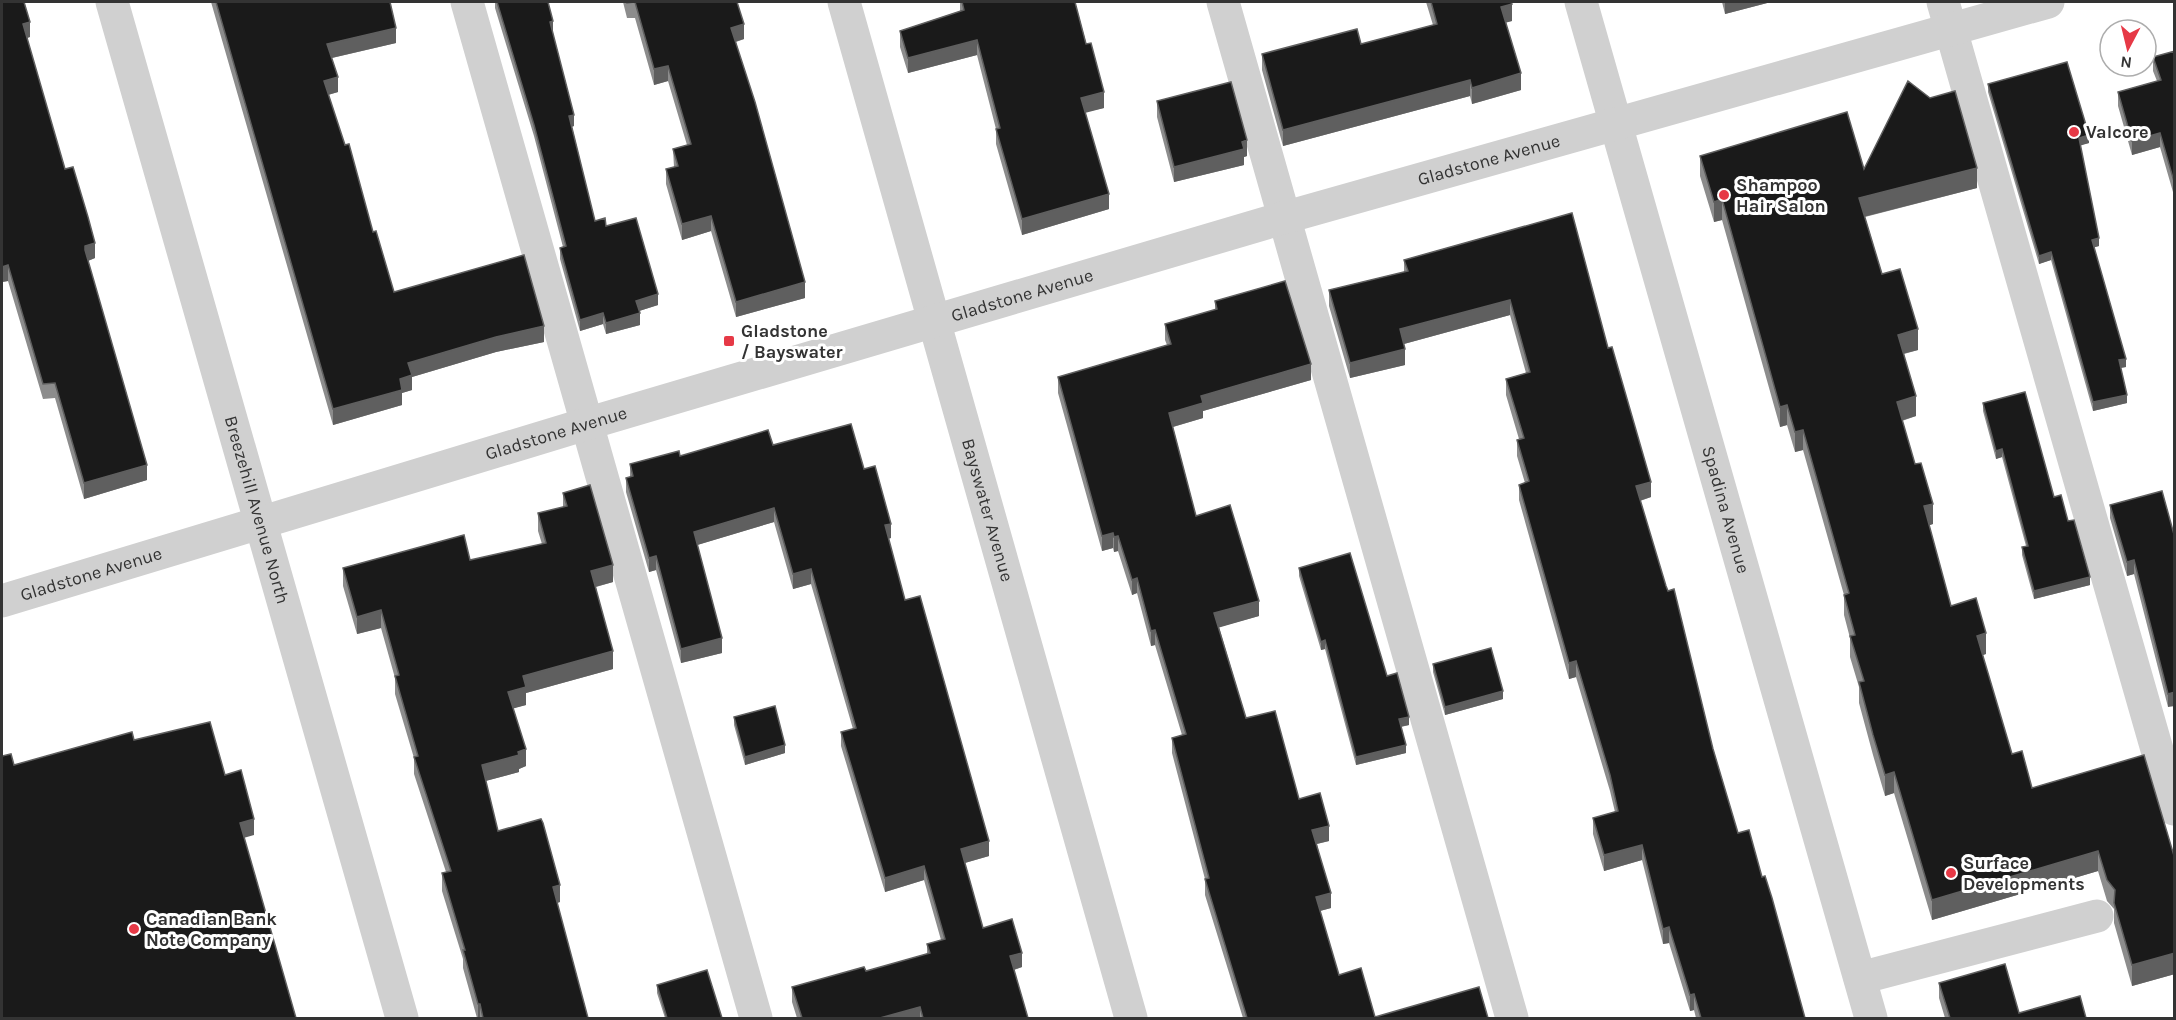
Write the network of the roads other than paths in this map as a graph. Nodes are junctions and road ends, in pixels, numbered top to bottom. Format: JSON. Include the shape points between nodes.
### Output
{"nodes":[{"id":1,"x":112,"y":2,"type":"edge"},
{"id":2,"x":467,"y":2,"type":"edge"},
{"id":3,"x":844,"y":2,"type":"edge"},
{"id":4,"x":1223,"y":2,"type":"edge"},
{"id":5,"x":1581,"y":2,"type":"edge"},
{"id":6,"x":2048,"y":2,"type":"edge"},
{"id":7,"x":1947,"y":16,"type":"edge"},
{"id":8,"x":1616,"y":125,"type":"junction"},
{"id":9,"x":1283,"y":218,"type":"junction"},
{"id":10,"x":936,"y":322,"type":"junction"},
{"id":11,"x":586,"y":424,"type":"junction"},
{"id":12,"x":260,"y":522,"type":"junction"},
{"id":13,"x":2,"y":601,"type":"edge"},
{"id":14,"x":2175,"y":809,"type":"edge"},
{"id":15,"x":2097,"y":916,"type":"dead end"},
{"id":16,"x":1860,"y":978,"type":"junction"},
{"id":17,"x":402,"y":1018,"type":"edge"},
{"id":18,"x":756,"y":1018,"type":"edge"},
{"id":19,"x":1131,"y":1018,"type":"edge"},
{"id":20,"x":1512,"y":1018,"type":"edge"},
{"id":21,"x":1871,"y":1018,"type":"edge"}],
"edges":[{"from":1,"to":12,"type":"street","name":"Breezehill Avenue North"},
{"from":2,"to":11,"type":"street"},
{"from":3,"to":10,"type":"street","name":"Bayswater Avenue"},
{"from":4,"to":9,"type":"street"},
{"from":5,"to":8,"type":"street","name":"Spadina Avenue"},
{"from":6,"to":7,"type":"street","name":"Gladstone Avenue"},
{"from":7,"to":8,"type":"street","name":"Gladstone Avenue"},
{"from":7,"to":14,"type":"street"},
{"from":8,"to":9,"type":"street","name":"Gladstone Avenue"},
{"from":8,"to":16,"type":"street","name":"Spadina Avenue"},
{"from":9,"to":10,"type":"street","name":"Gladstone Avenue"},
{"from":9,"to":20,"type":"street"},
{"from":10,"to":11,"type":"street","name":"Gladstone Avenue"},
{"from":10,"to":19,"type":"street","name":"Bayswater Avenue"},
{"from":11,"to":12,"type":"street","name":"Gladstone Avenue"},
{"from":11,"to":18,"type":"street"},
{"from":12,"to":13,"type":"street","name":"Gladstone Avenue"},
{"from":12,"to":17,"type":"street","name":"Breezehill Avenue North"},
{"from":15,"to":16,"type":"street"},
{"from":16,"to":21,"type":"street","name":"Spadina Avenue"}]}
